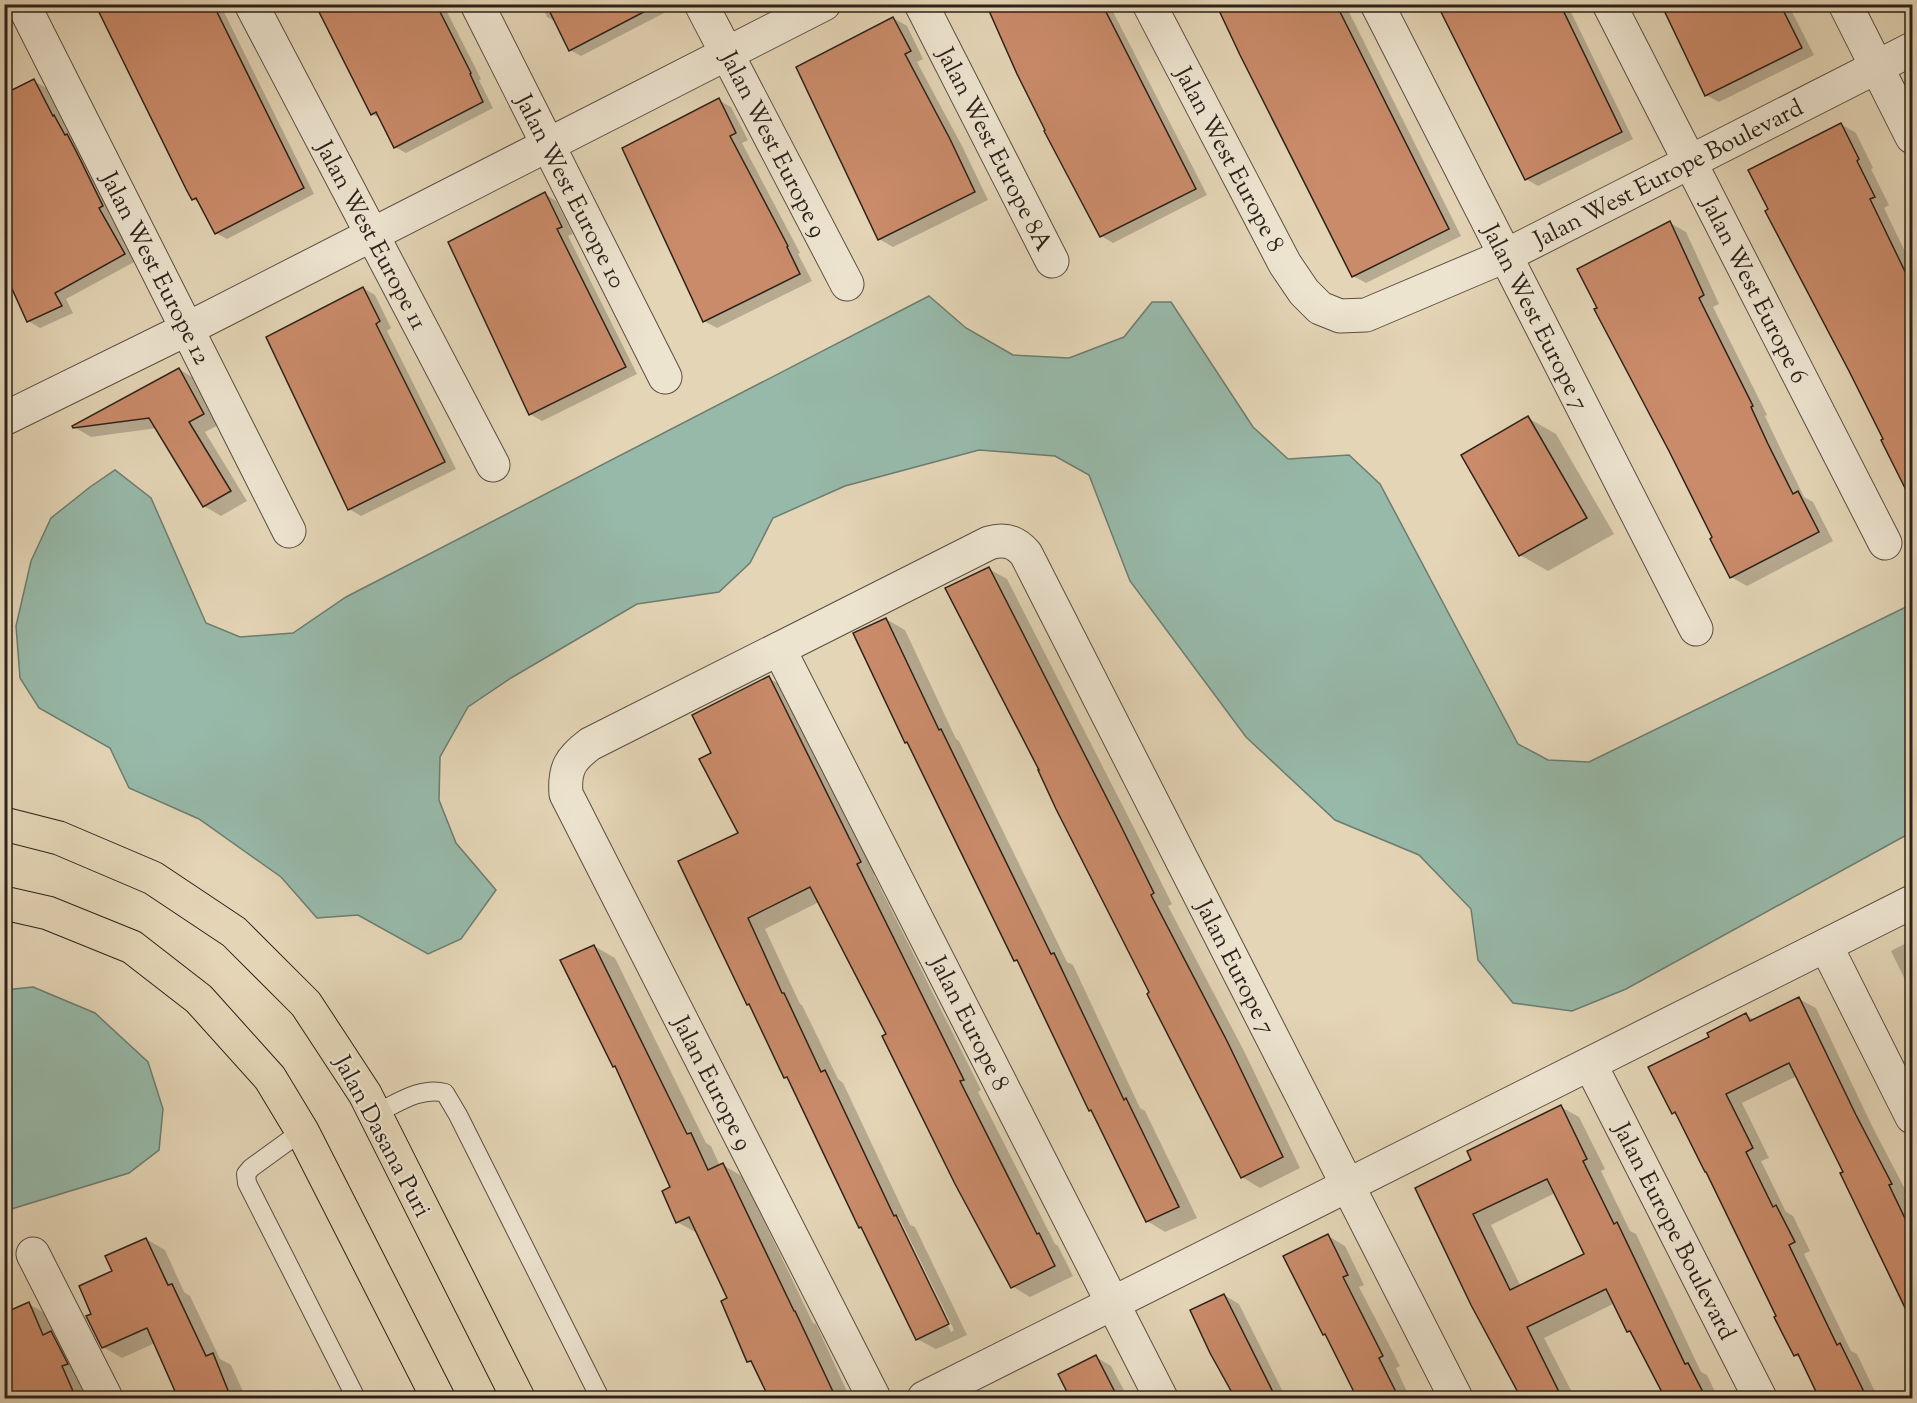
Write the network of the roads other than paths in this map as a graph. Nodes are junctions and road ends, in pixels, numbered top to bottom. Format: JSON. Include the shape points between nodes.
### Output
{"nodes":[{"id":1,"x":23,"y":4,"type":"edge"},
{"id":2,"x":251,"y":4,"type":"edge"},
{"id":3,"x":477,"y":4,"type":"edge"},
{"id":4,"x":701,"y":4,"type":"edge"},
{"id":5,"x":824,"y":4,"type":"edge"},
{"id":6,"x":921,"y":4,"type":"edge"},
{"id":7,"x":1149,"y":4,"type":"edge"},
{"id":8,"x":1377,"y":4,"type":"edge"},
{"id":9,"x":1609,"y":4,"type":"edge"},
{"id":10,"x":1845,"y":4,"type":"edge"},
{"id":11,"x":1912,"y":49,"type":"edge"},
{"id":12,"x":727,"y":54,"type":"junction"},
{"id":13,"x":1877,"y":67,"type":"junction"},
{"id":14,"x":1912,"y":137,"type":"edge"},
{"id":15,"x":548,"y":145,"type":"junction"},
{"id":16,"x":1689,"y":162,"type":"junction"},
{"id":17,"x":372,"y":235,"type":"junction"},
{"id":18,"x":1505,"y":256,"type":"junction"},
{"id":19,"x":1052,"y":261,"type":"dead end"},
{"id":20,"x":847,"y":284,"type":"dead end"},
{"id":21,"x":1320,"y":308,"type":"joint"},
{"id":22,"x":187,"y":329,"type":"junction"},
{"id":23,"x":665,"y":377,"type":"dead end"},
{"id":24,"x":4,"y":418,"type":"edge"},
{"id":25,"x":493,"y":465,"type":"dead end"},
{"id":26,"x":289,"y":531,"type":"dead end"},
{"id":27,"x":1885,"y":543,"type":"dead end"},
{"id":28,"x":1696,"y":629,"type":"dead end"},
{"id":29,"x":779,"y":648,"type":"junction"},
{"id":30,"x":4,"y":824,"type":"edge"},
{"id":31,"x":1912,"y":902,"type":"edge"},
{"id":32,"x":4,"y":903,"type":"edge"},
{"id":33,"x":1826,"y":946,"type":"junction"},
{"id":34,"x":1590,"y":1064,"type":"junction"},
{"id":35,"x":375,"y":1113,"type":"junction"},
{"id":36,"x":1912,"y":1117,"type":"edge"},
{"id":37,"x":302,"y":1131,"type":"junction"},
{"id":38,"x":1348,"y":1185,"type":"junction"},
{"id":39,"x":33,"y":1254,"type":"dead end"},
{"id":40,"x":1113,"y":1304,"type":"junction"},
{"id":41,"x":106,"y":1398,"type":"edge"},
{"id":42,"x":356,"y":1398,"type":"edge"},
{"id":43,"x":438,"y":1398,"type":"edge"},
{"id":44,"x":518,"y":1398,"type":"edge"},
{"id":45,"x":600,"y":1398,"type":"edge"},
{"id":46,"x":874,"y":1398,"type":"edge"},
{"id":47,"x":924,"y":1398,"type":"edge"},
{"id":48,"x":1161,"y":1398,"type":"edge"},
{"id":49,"x":1456,"y":1398,"type":"edge"},
{"id":50,"x":1760,"y":1398,"type":"edge"}],
"edges":[{"from":1,"to":22,"type":"street","name":"Jalan West Europe 12"},
{"from":2,"to":17,"type":"street","name":"Jalan West Europe 11"},
{"from":3,"to":15,"type":"street","name":"Jalan West Europe 10"},
{"from":4,"to":12,"type":"street","name":"Jalan West Europe 9"},
{"from":5,"to":12,"type":"street"},
{"from":6,"to":19,"type":"street","name":"Jalan West Europe 8A"},
{"from":7,"to":21,"type":"street","name":"Jalan West Europe 8","via":[[1285,264]]},
{"from":8,"to":18,"type":"street","name":"Jalan West Europe 7"},
{"from":9,"to":16,"type":"street","name":"Jalan West Europe 6"},
{"from":10,"to":13,"type":"street"},
{"from":11,"to":13,"type":"street","name":"Jalan West Europe Boulevard"},
{"from":12,"to":15,"type":"street"},
{"from":12,"to":20,"type":"street","name":"Jalan West Europe 9"},
{"from":13,"to":14,"type":"street"},
{"from":13,"to":16,"type":"street","name":"Jalan West Europe Boulevard"},
{"from":15,"to":17,"type":"street"},
{"from":15,"to":23,"type":"street","name":"Jalan West Europe 10"},
{"from":16,"to":18,"type":"street","name":"Jalan West Europe Boulevard"},
{"from":16,"to":27,"type":"street","name":"Jalan West Europe 6"},
{"from":17,"to":22,"type":"street"},
{"from":17,"to":25,"type":"street","name":"Jalan West Europe 11"},
{"from":18,"to":21,"type":"street","name":"Jalan West Europe Boulevard","via":[[1366,315],[1340,316]]},
{"from":18,"to":28,"type":"street","name":"Jalan West Europe 7"},
{"from":22,"to":24,"type":"street"},
{"from":22,"to":26,"type":"street","name":"Jalan West Europe 12"},
{"from":29,"to":38,"type":"street","name":"Jalan Europe 7","via":[[989,543],[999,540],[1019,546]]},
{"from":29,"to":40,"type":"street","name":"Jalan Europe 8"},
{"from":29,"to":46,"type":"street","name":"Jalan Europe 9","via":[[590,744],[569,764],[566,794]]},
{"from":30,"to":35,"type":"main road","name":"Jalan Dasana Puri","via":[[59,838],[153,878],[234,932],[306,1004]]},
{"from":31,"to":33,"type":"street"},
{"from":32,"to":37,"type":"main road","via":[[48,913],[132,947],[199,999],[270,1078]]},
{"from":33,"to":34,"type":"street"},
{"from":33,"to":36,"type":"street"},
{"from":34,"to":38,"type":"street"},
{"from":34,"to":50,"type":"street","name":"Jalan Europe Boulevard"},
{"from":35,"to":44,"type":"main road","name":"Jalan Dasana Puri"},
{"from":35,"to":45,"type":"lane","via":[[423,1092],[445,1093]]},
{"from":37,"to":42,"type":"lane","via":[[251,1168],[246,1173],[247,1183]]},
{"from":37,"to":43,"type":"main road"},
{"from":38,"to":40,"type":"street"},
{"from":38,"to":49,"type":"street","name":"Jalan Europe 7"},
{"from":39,"to":41,"type":"street"},
{"from":40,"to":47,"type":"street"},
{"from":40,"to":48,"type":"street","name":"Jalan Europe 8"}]}
